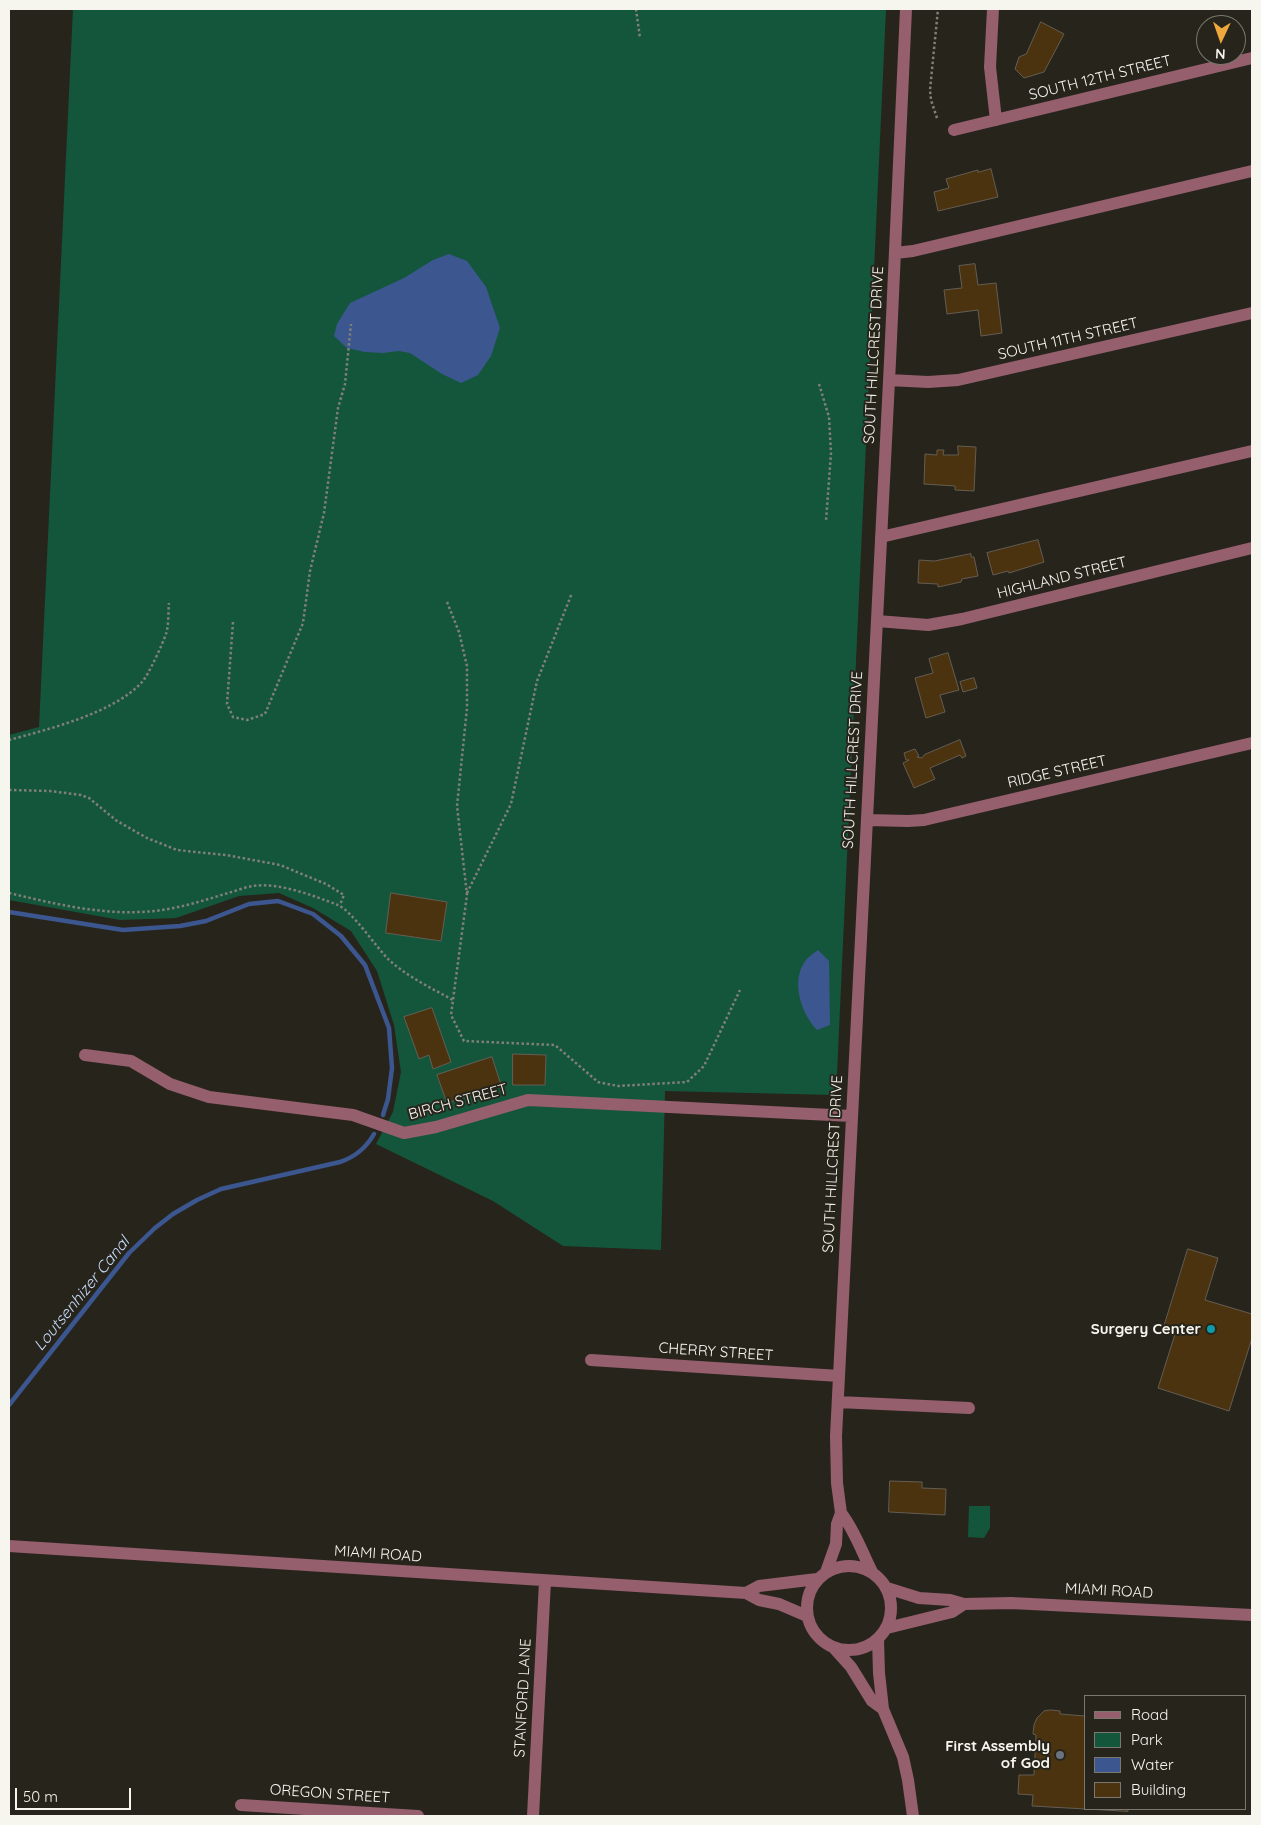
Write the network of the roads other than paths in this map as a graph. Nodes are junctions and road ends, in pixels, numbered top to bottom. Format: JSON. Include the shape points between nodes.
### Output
{"nodes":[{"id":1,"x":906,"y":9,"type":"edge"},
{"id":2,"x":992,"y":9,"type":"edge"},
{"id":3,"x":1252,"y":58,"type":"edge"},
{"id":4,"x":996,"y":120,"type":"junction"},
{"id":5,"x":954,"y":130,"type":"dead end"},
{"id":6,"x":1252,"y":171,"type":"edge"},
{"id":7,"x":895,"y":253,"type":"junction"},
{"id":8,"x":1252,"y":312,"type":"edge"},
{"id":9,"x":889,"y":380,"type":"junction"},
{"id":10,"x":1252,"y":451,"type":"edge"},
{"id":11,"x":881,"y":537,"type":"junction"},
{"id":12,"x":1252,"y":548,"type":"edge"},
{"id":13,"x":877,"y":622,"type":"junction"},
{"id":14,"x":1252,"y":743,"type":"edge"},
{"id":15,"x":867,"y":820,"type":"junction"},
{"id":16,"x":86,"y":1055,"type":"dead end"},
{"id":17,"x":851,"y":1116,"type":"junction"},
{"id":18,"x":592,"y":1360,"type":"dead end"},
{"id":19,"x":839,"y":1376,"type":"junction"},
{"id":20,"x":838,"y":1402,"type":"junction"},
{"id":21,"x":969,"y":1408,"type":"dead end"},
{"id":22,"x":841,"y":1512,"type":"junction"},
{"id":23,"x":9,"y":1546,"type":"edge"},
{"id":24,"x":872,"y":1572,"type":"junction"},
{"id":25,"x":821,"y":1576,"type":"junction"},
{"id":26,"x":545,"y":1581,"type":"junction"},
{"id":27,"x":887,"y":1588,"type":"junction"},
{"id":28,"x":746,"y":1593,"type":"junction"},
{"id":29,"x":964,"y":1604,"type":"junction"},
{"id":30,"x":1252,"y":1615,"type":"edge"},
{"id":31,"x":807,"y":1616,"type":"junction"},
{"id":32,"x":886,"y":1628,"type":"junction"},
{"id":33,"x":878,"y":1639,"type":"junction"},
{"id":34,"x":833,"y":1647,"type":"junction"},
{"id":35,"x":883,"y":1709,"type":"junction"},
{"id":36,"x":241,"y":1805,"type":"dead end"},
{"id":37,"x":418,"y":1816,"type":"edge"},
{"id":38,"x":533,"y":1816,"type":"edge"},
{"id":39,"x":913,"y":1816,"type":"edge"}],
"edges":[{"from":1,"to":7,"type":"street","name":"SOUTH HILLCREST DRIVE"},
{"from":2,"to":4,"type":"street","via":[[990,68]]},
{"from":3,"to":4,"type":"street","name":"SOUTH 12TH STREET"},
{"from":4,"to":5,"type":"street","name":"SOUTH 12TH STREET"},
{"from":6,"to":7,"type":"street"},
{"from":7,"to":9,"type":"street","name":"SOUTH HILLCREST DRIVE"},
{"from":8,"to":9,"type":"street","name":"SOUTH 11TH STREET","via":[[958,380]]},
{"from":9,"to":11,"type":"street","name":"SOUTH HILLCREST DRIVE"},
{"from":10,"to":11,"type":"street"},
{"from":11,"to":13,"type":"street","name":"SOUTH HILLCREST DRIVE"},
{"from":12,"to":13,"type":"street","name":"HIGHLAND STREET","via":[[941,623]]},
{"from":13,"to":15,"type":"street","name":"SOUTH HILLCREST DRIVE"},
{"from":14,"to":15,"type":"street","name":"RIDGE STREET","via":[[924,820]]},
{"from":15,"to":17,"type":"street","name":"SOUTH HILLCREST DRIVE"},
{"from":16,"to":17,"type":"street","name":"BIRCH STREET","via":[[131,1061],[170,1084],[209,1097],[353,1115],[404,1133],[436,1128],[528,1100]]},
{"from":17,"to":19,"type":"street","name":"SOUTH HILLCREST DRIVE"},
{"from":18,"to":19,"type":"street","name":"CHERRY STREET"},
{"from":19,"to":20,"type":"street","name":"SOUTH HILLCREST DRIVE"},
{"from":20,"to":21,"type":"street"},
{"from":20,"to":22,"type":"street","name":"SOUTH HILLCREST DRIVE","via":[[836,1462]]},
{"from":22,"to":24,"type":"street","name":"SOUTH HILLCREST DRIVE","via":[[849,1522]]},
{"from":22,"to":25,"type":"street","name":"SOUTH HILLCREST DRIVE","via":[[836,1544]]},
{"from":23,"to":26,"type":"street","name":"MIAMI ROAD"},
{"from":24,"to":25,"type":"street","via":[[849,1565],[837,1567]]},
{"from":24,"to":27,"type":"street"},
{"from":25,"to":28,"type":"street","name":"MIAMI ROAD","via":[[758,1586]]},
{"from":25,"to":31,"type":"street","via":[[810,1590]]},
{"from":26,"to":28,"type":"street","name":"MIAMI ROAD"},
{"from":26,"to":38,"type":"street","name":"STANFORD LANE"},
{"from":27,"to":29,"type":"street","name":"MIAMI ROAD","via":[[918,1598]]},
{"from":27,"to":32,"type":"street","via":[[891,1615]]},
{"from":28,"to":31,"type":"street","name":"MIAMI ROAD"},
{"from":29,"to":30,"type":"street","name":"MIAMI ROAD","via":[[1011,1603]]},
{"from":29,"to":32,"type":"street","name":"MIAMI ROAD","via":[[952,1612]]},
{"from":31,"to":34,"type":"street","via":[[821,1640]]},
{"from":32,"to":33,"type":"street"},
{"from":33,"to":34,"type":"street","via":[[852,1650]]},
{"from":33,"to":35,"type":"street"},
{"from":34,"to":35,"type":"street","via":[[851,1667],[872,1702]]},
{"from":35,"to":39,"type":"street","via":[[903,1757]]},
{"from":36,"to":37,"type":"street","name":"OREGON STREET"}]}
